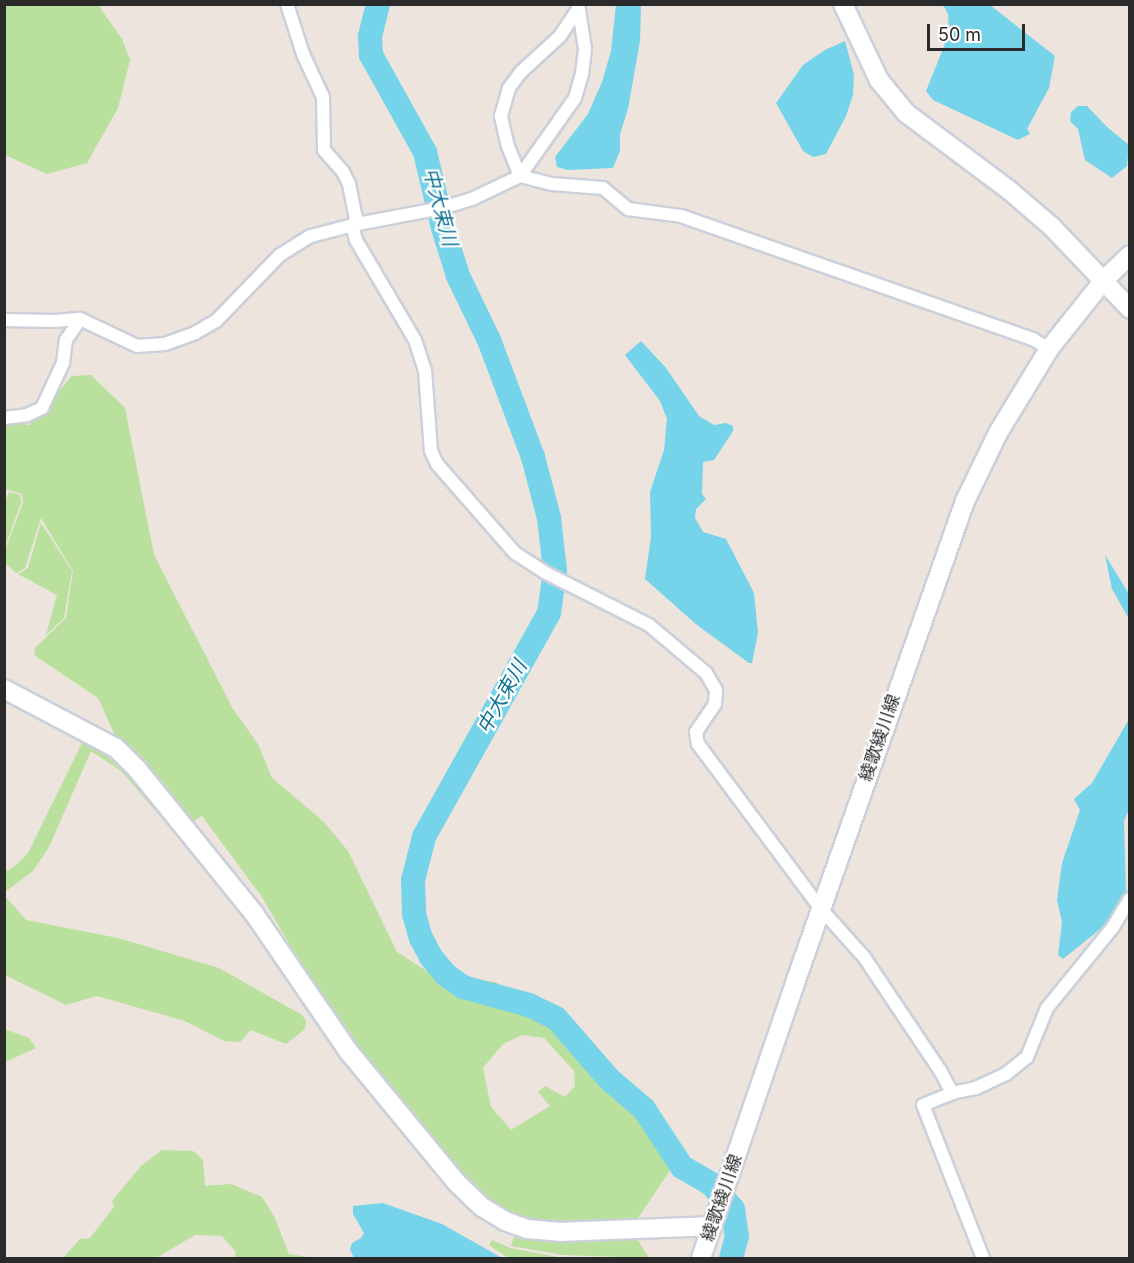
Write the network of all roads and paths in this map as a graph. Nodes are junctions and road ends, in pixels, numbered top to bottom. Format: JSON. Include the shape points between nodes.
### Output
{"nodes":[{"id":1,"x":287,"y":4,"type":"edge"},
{"id":2,"x":843,"y":4,"type":"edge"},
{"id":3,"x":578,"y":7,"type":"edge"},
{"id":4,"x":520,"y":176,"type":"junction"},
{"id":5,"x":355,"y":225,"type":"junction"},
{"id":6,"x":1130,"y":255,"type":"edge"},
{"id":7,"x":1104,"y":280,"type":"junction"},
{"id":8,"x":1130,"y":309,"type":"edge"},
{"id":9,"x":80,"y":319,"type":"junction"},
{"id":10,"x":4,"y":320,"type":"edge"},
{"id":11,"x":1049,"y":349,"type":"junction"},
{"id":12,"x":4,"y":418,"type":"edge"},
{"id":13,"x":4,"y":689,"type":"edge"},
{"id":14,"x":1130,"y":899,"type":"edge"},
{"id":15,"x":821,"y":909,"type":"junction"},
{"id":16,"x":952,"y":1093,"type":"junction"},
{"id":17,"x":713,"y":1226,"type":"junction"},
{"id":18,"x":701,"y":1258,"type":"edge"},
{"id":19,"x":982,"y":1258,"type":"edge"}],
"edges":[{"from":1,"to":5,"type":"street","via":[[303,54],[323,97],[324,150],[349,183]]},
{"from":2,"to":7,"type":"street","via":[[870,63],[892,99],[923,128],[1009,190]]},
{"from":3,"to":4,"type":"street","via":[[585,49],[575,98]]},
{"from":3,"to":4,"type":"street","via":[[560,36],[509,88],[501,116]]},
{"from":4,"to":5,"type":"street","via":[[472,199],[442,208]]},
{"from":4,"to":11,"type":"street","via":[[552,184],[603,188],[628,209],[681,216],[1033,339]]},
{"from":5,"to":9,"type":"street","via":[[311,236],[280,255],[216,321],[165,344],[137,346]]},
{"from":5,"to":15,"type":"street","via":[[356,240],[415,340],[425,370],[431,451],[437,464],[515,553],[544,572],[649,624],[706,673],[716,690],[715,704],[696,732],[698,744]]},
{"from":6,"to":7,"type":"street","name":"綾歌綾川線"},
{"from":7,"to":8,"type":"street"},
{"from":7,"to":11,"type":"street","name":"綾歌綾川線"},
{"from":9,"to":10,"type":"street"},
{"from":9,"to":12,"type":"street","via":[[66,340],[63,363],[42,408]]},
{"from":11,"to":15,"type":"street","name":"綾歌綾川線","via":[[998,433],[965,501]]},
{"from":13,"to":17,"type":"street","via":[[116,748],[137,769],[253,912],[349,1052],[457,1183],[482,1207],[527,1229],[560,1232]]},
{"from":14,"to":16,"type":"street","via":[[1113,927],[1047,1008],[1027,1057],[1006,1074],[976,1088]]},
{"from":15,"to":16,"type":"street","via":[[864,957],[942,1072]]},
{"from":15,"to":17,"type":"street","name":"綾歌綾川線"},
{"from":16,"to":19,"type":"street","via":[[923,1105]]},
{"from":17,"to":18,"type":"street","name":"綾歌綾川線"}]}
